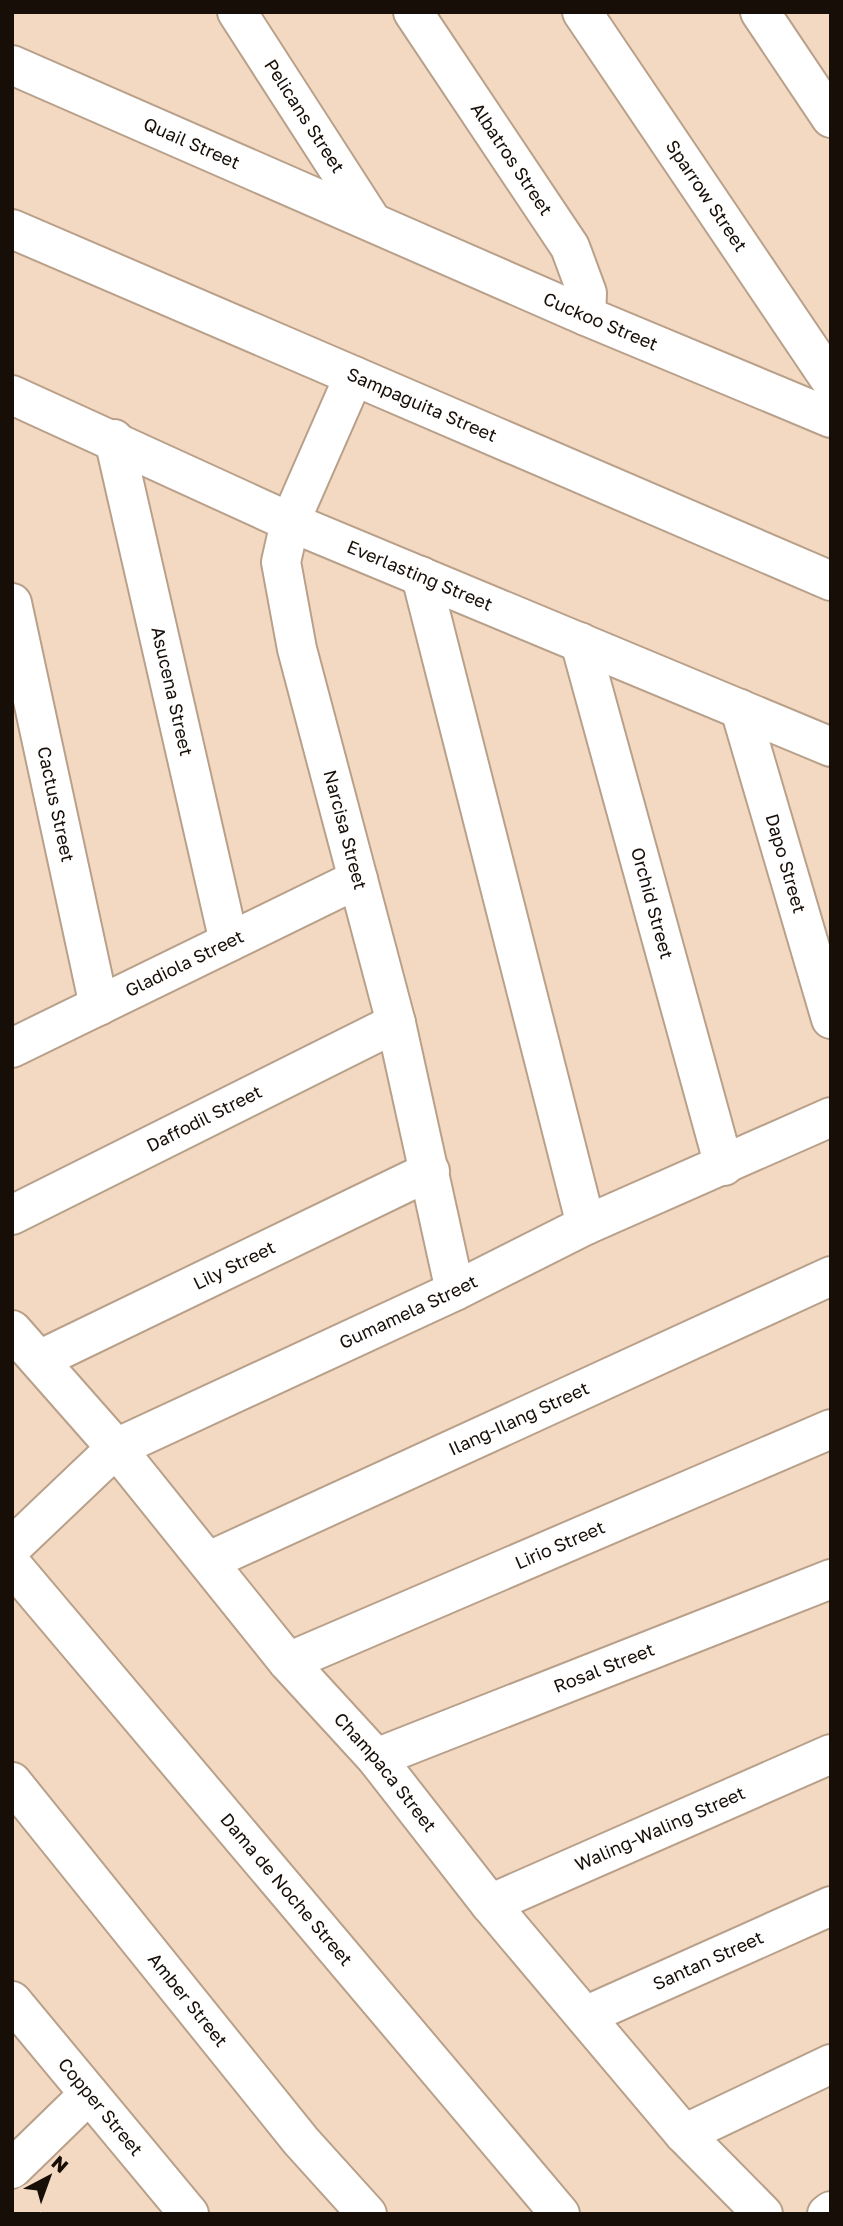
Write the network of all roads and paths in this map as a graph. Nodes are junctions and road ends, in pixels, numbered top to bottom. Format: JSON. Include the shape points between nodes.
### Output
{"nodes":[{"id":1,"x":237,"y":12,"type":"edge"},
{"id":2,"x":413,"y":12,"type":"edge"},
{"id":3,"x":582,"y":12,"type":"edge"},
{"id":4,"x":760,"y":12,"type":"edge"},
{"id":5,"x":12,"y":65,"type":"edge"},
{"id":6,"x":831,"y":118,"type":"edge"},
{"id":7,"x":371,"y":220,"type":"junction"},
{"id":8,"x":12,"y":229,"type":"edge"},
{"id":9,"x":586,"y":316,"type":"junction"},
{"id":10,"x":355,"y":376,"type":"junction"},
{"id":11,"x":831,"y":381,"type":"edge"},
{"id":12,"x":12,"y":395,"type":"edge"},
{"id":13,"x":831,"y":418,"type":"edge"},
{"id":14,"x":114,"y":439,"type":"junction"},
{"id":15,"x":290,"y":522,"type":"junction"},
{"id":16,"x":421,"y":576,"type":"junction"},
{"id":17,"x":831,"y":581,"type":"edge"},
{"id":18,"x":12,"y":603,"type":"edge"},
{"id":19,"x":580,"y":642,"type":"junction"},
{"id":20,"x":740,"y":709,"type":"junction"},
{"id":21,"x":831,"y":747,"type":"edge"},
{"id":22,"x":358,"y":879,"type":"junction"},
{"id":23,"x":229,"y":942,"type":"junction"},
{"id":24,"x":99,"y":1006,"type":"junction"},
{"id":25,"x":831,"y":1019,"type":"edge"},
{"id":26,"x":396,"y":1023,"type":"junction"},
{"id":27,"x":12,"y":1048,"type":"edge"},
{"id":28,"x":831,"y":1117,"type":"edge"},
{"id":29,"x":724,"y":1166,"type":"junction"},
{"id":30,"x":430,"y":1171,"type":"junction"},
{"id":31,"x":12,"y":1215,"type":"edge"},
{"id":32,"x":586,"y":1225,"type":"junction"},
{"id":33,"x":831,"y":1276,"type":"edge"},
{"id":34,"x":455,"y":1291,"type":"junction"},
{"id":35,"x":12,"y":1330,"type":"edge"},
{"id":36,"x":39,"y":1360,"type":"junction"},
{"id":37,"x":831,"y":1429,"type":"edge"},
{"id":38,"x":116,"y":1448,"type":"junction"},
{"id":39,"x":12,"y":1547,"type":"edge"},
{"id":40,"x":209,"y":1561,"type":"junction"},
{"id":41,"x":12,"y":1565,"type":"edge"},
{"id":42,"x":831,"y":1579,"type":"edge"},
{"id":43,"x":288,"y":1662,"type":"junction"},
{"id":44,"x":831,"y":1754,"type":"edge"},
{"id":45,"x":376,"y":1758,"type":"junction"},
{"id":46,"x":12,"y":1782,"type":"edge"},
{"id":47,"x":490,"y":1904,"type":"junction"},
{"id":48,"x":831,"y":1906,"type":"edge"},
{"id":49,"x":12,"y":2001,"type":"edge"},
{"id":50,"x":585,"y":2016,"type":"junction"},
{"id":51,"x":831,"y":2064,"type":"edge"},
{"id":52,"x":89,"y":2094,"type":"junction"},
{"id":53,"x":684,"y":2134,"type":"junction"},
{"id":54,"x":12,"y":2169,"type":"edge"},
{"id":55,"x":175,"y":2208,"type":"edge"},
{"id":56,"x":367,"y":2214,"type":"edge"},
{"id":57,"x":560,"y":2214,"type":"edge"},
{"id":58,"x":763,"y":2214,"type":"edge"}],
"edges":[{"from":1,"to":7,"type":"street","name":"Pelicans Street"},
{"from":2,"to":9,"type":"street","name":"Albatros Street","via":[[570,247],[587,293]]},
{"from":3,"to":11,"type":"street","name":"Sparrow Street"},
{"from":4,"to":6,"type":"street"},
{"from":5,"to":7,"type":"street","name":"Quail Street"},
{"from":7,"to":9,"type":"street","name":"Cuckoo Street"},
{"from":8,"to":10,"type":"street","name":"Sampaguita Street"},
{"from":9,"to":13,"type":"street","name":"Cuckoo Street"},
{"from":10,"to":15,"type":"street","name":"Narcisa Street"},
{"from":10,"to":17,"type":"street","name":"Sampaguita Street"},
{"from":12,"to":14,"type":"street","name":"Everlasting Street"},
{"from":14,"to":15,"type":"street","name":"Everlasting Street"},
{"from":14,"to":23,"type":"street","name":"Asucena Street"},
{"from":15,"to":16,"type":"street","name":"Everlasting Street"},
{"from":15,"to":22,"type":"street","name":"Narcisa Street","via":[[281,562],[297,649]]},
{"from":16,"to":19,"type":"street","name":"Everlasting Street"},
{"from":16,"to":32,"type":"street"},
{"from":18,"to":24,"type":"street","name":"Cactus Street"},
{"from":19,"to":20,"type":"street","name":"Everlasting Street"},
{"from":19,"to":29,"type":"street","name":"Orchid Street"},
{"from":20,"to":21,"type":"street","name":"Everlasting Street"},
{"from":20,"to":25,"type":"street","name":"Dapo Street"},
{"from":22,"to":23,"type":"street","name":"Gladiola Street"},
{"from":22,"to":26,"type":"street","name":"Narcisa Street"},
{"from":23,"to":24,"type":"street","name":"Gladiola Street"},
{"from":24,"to":27,"type":"street","name":"Gladiola Street"},
{"from":26,"to":30,"type":"street","name":"Narcisa Street"},
{"from":26,"to":31,"type":"street","name":"Daffodil Street"},
{"from":28,"to":29,"type":"street","name":"Gumamela Street"},
{"from":29,"to":32,"type":"street","name":"Gumamela Street"},
{"from":30,"to":34,"type":"street","name":"Narcisa Street"},
{"from":30,"to":36,"type":"street","name":"Lily Street"},
{"from":32,"to":34,"type":"street","name":"Gumamela Street"},
{"from":33,"to":40,"type":"street","name":"Ilang-Ilang Street"},
{"from":34,"to":38,"type":"street","name":"Gumamela Street"},
{"from":35,"to":36,"type":"street","name":"Champaca Street"},
{"from":36,"to":38,"type":"street","name":"Champaca Street"},
{"from":37,"to":43,"type":"street","name":"Lirio Street"},
{"from":38,"to":39,"type":"street","name":"Gumamela Street"},
{"from":38,"to":40,"type":"street","name":"Champaca Street"},
{"from":40,"to":43,"type":"street","name":"Champaca Street"},
{"from":41,"to":57,"type":"street","name":"Dama de Noche Street"},
{"from":42,"to":45,"type":"street","name":"Rosal Street"},
{"from":43,"to":45,"type":"street","name":"Champaca Street"},
{"from":44,"to":47,"type":"street","name":"Waling-Waling Street"},
{"from":45,"to":47,"type":"street","name":"Champaca Street"},
{"from":46,"to":56,"type":"street","name":"Amber Street","via":[[301,2141]]},
{"from":47,"to":50,"type":"street","name":"Champaca Street"},
{"from":48,"to":50,"type":"street","name":"Santan Street"},
{"from":49,"to":52,"type":"street","name":"Copper Street"},
{"from":50,"to":53,"type":"street","name":"Champaca Street"},
{"from":51,"to":53,"type":"street"},
{"from":52,"to":54,"type":"street"},
{"from":52,"to":55,"type":"street","name":"Copper Street"},
{"from":53,"to":58,"type":"street","name":"Champaca Street"}]}
